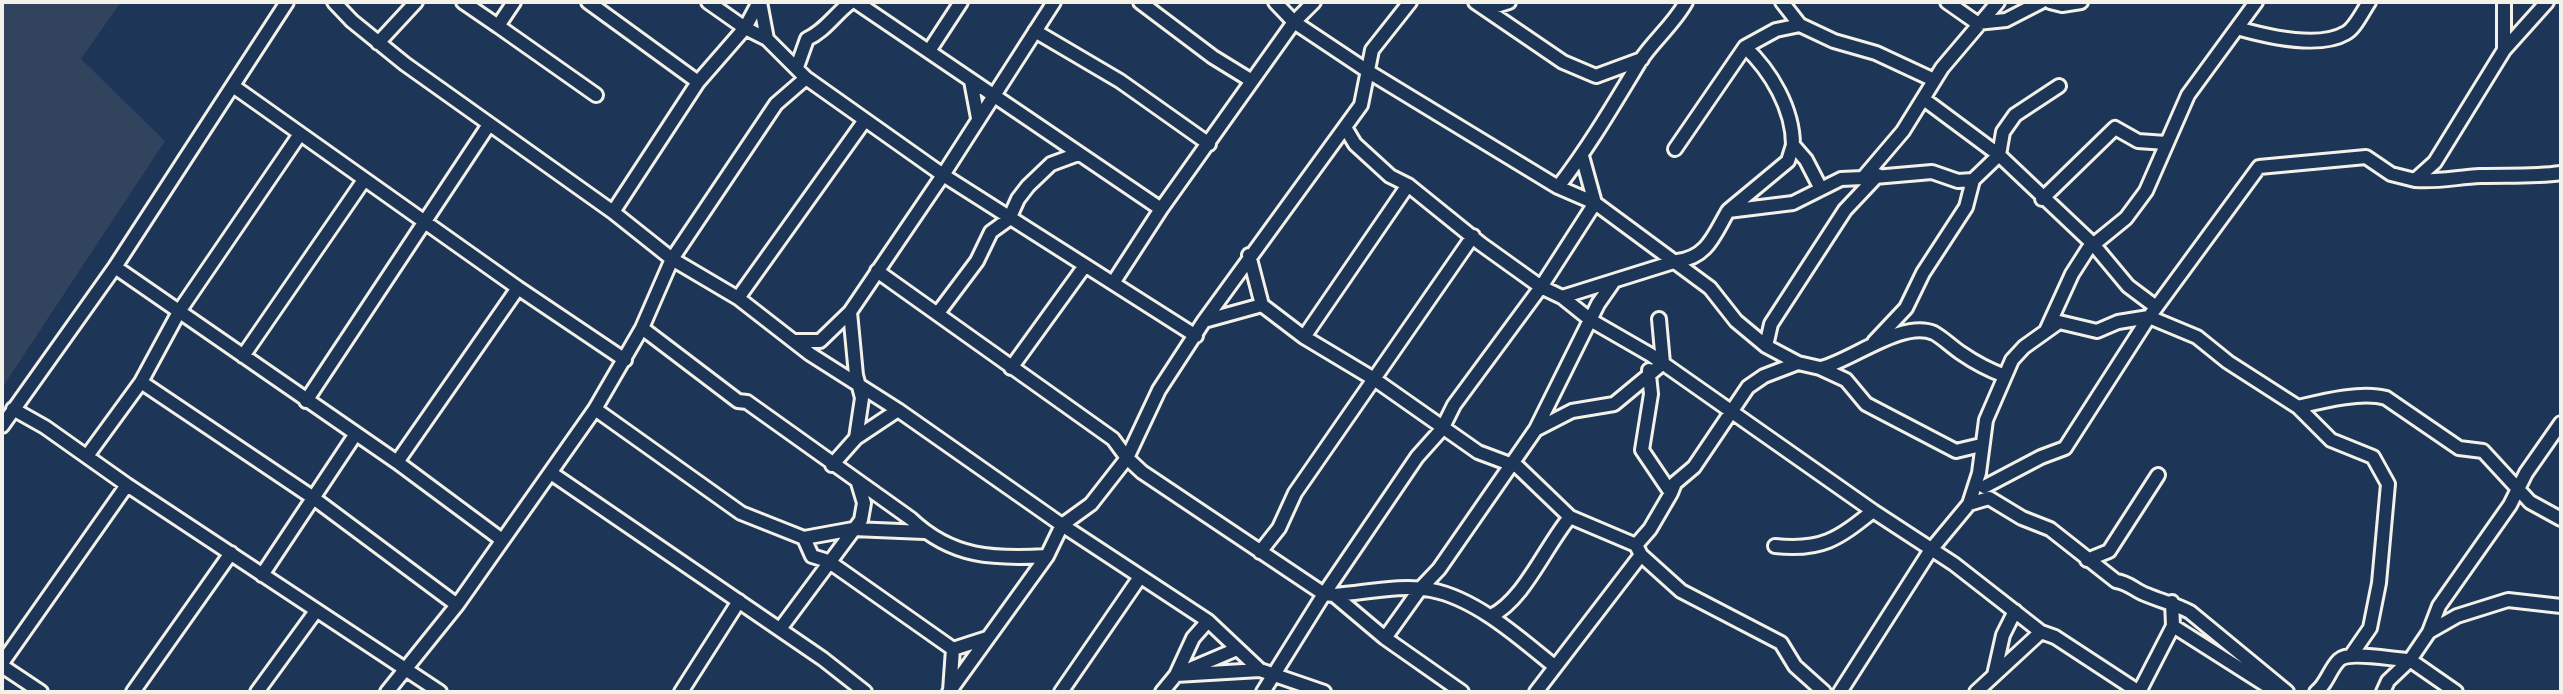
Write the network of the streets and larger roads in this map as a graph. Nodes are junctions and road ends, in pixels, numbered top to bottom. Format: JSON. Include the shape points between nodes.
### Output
{"nodes":[{"id":1,"x":286,"y":2,"type":"edge"},
{"id":2,"x":334,"y":2,"type":"edge"},
{"id":3,"x":416,"y":2,"type":"edge"},
{"id":4,"x":464,"y":2,"type":"edge"},
{"id":5,"x":514,"y":2,"type":"edge"},
{"id":6,"x":588,"y":2,"type":"edge"},
{"id":7,"x":708,"y":2,"type":"edge"},
{"id":8,"x":759,"y":2,"type":"edge"},
{"id":9,"x":857,"y":2,"type":"edge"},
{"id":10,"x":961,"y":2,"type":"edge"},
{"id":11,"x":1054,"y":2,"type":"edge"},
{"id":12,"x":1140,"y":2,"type":"edge"},
{"id":13,"x":1275,"y":2,"type":"edge"},
{"id":14,"x":1314,"y":2,"type":"edge"},
{"id":15,"x":1410,"y":2,"type":"edge"},
{"id":16,"x":1475,"y":2,"type":"edge"},
{"id":17,"x":1509,"y":2,"type":"edge"},
{"id":18,"x":1686,"y":2,"type":"edge"},
{"id":19,"x":1782,"y":2,"type":"edge"},
{"id":20,"x":1947,"y":2,"type":"edge"},
{"id":21,"x":1998,"y":2,"type":"edge"},
{"id":22,"x":2041,"y":2,"type":"edge"},
{"id":23,"x":2050,"y":2,"type":"edge"},
{"id":24,"x":2081,"y":2,"type":"edge"},
{"id":25,"x":2256,"y":2,"type":"edge"},
{"id":26,"x":2369,"y":2,"type":"edge"},
{"id":27,"x":2504,"y":2,"type":"edge"},
{"id":28,"x":2547,"y":2,"type":"edge"},
{"id":29,"x":1487,"y":9,"type":"junction"},
{"id":30,"x":1294,"y":22,"type":"junction"},
{"id":31,"x":1977,"y":23,"type":"junction"},
{"id":32,"x":1800,"y":25,"type":"junction"},
{"id":33,"x":498,"y":26,"type":"junction"},
{"id":34,"x":745,"y":28,"type":"junction"},
{"id":35,"x":2236,"y":29,"type":"junction"},
{"id":36,"x":1035,"y":31,"type":"junction"},
{"id":37,"x":767,"y":38,"type":"junction"},
{"id":38,"x":378,"y":43,"type":"junction"},
{"id":39,"x":1745,"y":47,"type":"junction"},
{"id":40,"x":1372,"y":50,"type":"junction"},
{"id":41,"x":2504,"y":50,"type":"junction"},
{"id":42,"x":929,"y":51,"type":"junction"},
{"id":43,"x":1349,"y":59,"type":"junction"},
{"id":44,"x":1642,"y":59,"type":"junction"},
{"id":45,"x":802,"y":72,"type":"junction"},
{"id":46,"x":1369,"y":72,"type":"junction"},
{"id":47,"x":1934,"y":80,"type":"junction"},
{"id":48,"x":971,"y":81,"type":"junction"},
{"id":49,"x":1252,"y":81,"type":"junction"},
{"id":50,"x":698,"y":82,"type":"junction"},
{"id":51,"x":233,"y":86,"type":"junction"},
{"id":52,"x":2059,"y":86,"type":"dead end"},
{"id":53,"x":596,"y":95,"type":"dead end"},
{"id":54,"x":992,"y":95,"type":"junction"},
{"id":55,"x":1925,"y":100,"type":"junction"},
{"id":56,"x":978,"y":118,"type":"junction"},
{"id":57,"x":865,"y":120,"type":"junction"},
{"id":58,"x":488,"y":126,"type":"junction"},
{"id":59,"x":1346,"y":129,"type":"junction"},
{"id":60,"x":300,"y":134,"type":"junction"},
{"id":61,"x":2166,"y":143,"type":"junction"},
{"id":62,"x":1209,"y":144,"type":"junction"},
{"id":63,"x":1793,"y":145,"type":"junction"},
{"id":64,"x":1675,"y":149,"type":"dead end"},
{"id":65,"x":1078,"y":154,"type":"junction"},
{"id":66,"x":1999,"y":155,"type":"junction"},
{"id":67,"x":1582,"y":156,"type":"junction"},
{"id":68,"x":2561,"y":173,"type":"edge"},
{"id":69,"x":943,"y":175,"type":"junction"},
{"id":70,"x":1878,"y":175,"type":"junction"},
{"id":71,"x":1863,"y":178,"type":"junction"},
{"id":72,"x":364,"y":180,"type":"junction"},
{"id":73,"x":1973,"y":180,"type":"junction"},
{"id":74,"x":2415,"y":180,"type":"junction"},
{"id":75,"x":1408,"y":185,"type":"junction"},
{"id":76,"x":1558,"y":187,"type":"junction"},
{"id":77,"x":1820,"y":187,"type":"junction"},
{"id":78,"x":2042,"y":199,"type":"junction"},
{"id":79,"x":1595,"y":203,"type":"junction"},
{"id":80,"x":1161,"y":209,"type":"junction"},
{"id":81,"x":1728,"y":211,"type":"junction"},
{"id":82,"x":612,"y":212,"type":"junction"},
{"id":83,"x":1009,"y":219,"type":"junction"},
{"id":84,"x":426,"y":222,"type":"junction"},
{"id":85,"x":1473,"y":236,"type":"junction"},
{"id":86,"x":2093,"y":244,"type":"junction"},
{"id":87,"x":1249,"y":255,"type":"junction"},
{"id":88,"x":672,"y":259,"type":"junction"},
{"id":89,"x":1676,"y":261,"type":"junction"},
{"id":90,"x":115,"y":267,"type":"junction"},
{"id":91,"x":1084,"y":267,"type":"junction"},
{"id":92,"x":877,"y":271,"type":"junction"},
{"id":93,"x":1614,"y":281,"type":"junction"},
{"id":94,"x":1113,"y":283,"type":"junction"},
{"id":95,"x":1542,"y":287,"type":"junction"},
{"id":96,"x":519,"y":288,"type":"junction"},
{"id":97,"x":1562,"y":297,"type":"junction"},
{"id":98,"x":738,"y":298,"type":"junction"},
{"id":99,"x":1262,"y":305,"type":"junction"},
{"id":100,"x":180,"y":310,"type":"junction"},
{"id":101,"x":850,"y":312,"type":"junction"},
{"id":102,"x":2153,"y":312,"type":"junction"},
{"id":103,"x":938,"y":313,"type":"junction"},
{"id":104,"x":1659,"y":319,"type":"dead end"},
{"id":105,"x":1204,"y":321,"type":"junction"},
{"id":106,"x":1592,"y":321,"type":"junction"},
{"id":107,"x":642,"y":328,"type":"junction"},
{"id":108,"x":2046,"y":331,"type":"junction"},
{"id":109,"x":1196,"y":335,"type":"junction"},
{"id":110,"x":1304,"y":337,"type":"junction"},
{"id":111,"x":793,"y":341,"type":"junction"},
{"id":112,"x":1873,"y":343,"type":"junction"},
{"id":113,"x":1766,"y":345,"type":"junction"},
{"id":114,"x":1651,"y":355,"type":"junction"},
{"id":115,"x":243,"y":356,"type":"junction"},
{"id":116,"x":625,"y":360,"type":"junction"},
{"id":117,"x":1663,"y":363,"type":"junction"},
{"id":118,"x":1798,"y":363,"type":"junction"},
{"id":119,"x":1012,"y":368,"type":"junction"},
{"id":120,"x":1820,"y":368,"type":"junction"},
{"id":121,"x":1649,"y":375,"type":"junction"},
{"id":122,"x":2005,"y":376,"type":"junction"},
{"id":123,"x":1374,"y":379,"type":"junction"},
{"id":124,"x":141,"y":382,"type":"junction"},
{"id":125,"x":860,"y":384,"type":"junction"},
{"id":126,"x":306,"y":401,"type":"junction"},
{"id":127,"x":2298,"y":407,"type":"junction"},
{"id":128,"x":595,"y":408,"type":"junction"},
{"id":129,"x":13,"y":409,"type":"junction"},
{"id":130,"x":898,"y":410,"type":"junction"},
{"id":131,"x":1730,"y":413,"type":"junction"},
{"id":132,"x":2561,"y":423,"type":"edge"},
{"id":133,"x":2,"y":426,"type":"edge"},
{"id":134,"x":1442,"y":429,"type":"junction"},
{"id":135,"x":1536,"y":429,"type":"junction"},
{"id":136,"x":355,"y":435,"type":"junction"},
{"id":137,"x":856,"y":438,"type":"junction"},
{"id":138,"x":1981,"y":445,"type":"junction"},
{"id":139,"x":1956,"y":451,"type":"junction"},
{"id":140,"x":87,"y":456,"type":"junction"},
{"id":141,"x":1127,"y":458,"type":"junction"},
{"id":142,"x":397,"y":462,"type":"junction"},
{"id":143,"x":1513,"y":464,"type":"junction"},
{"id":144,"x":832,"y":465,"type":"junction"},
{"id":145,"x":551,"y":473,"type":"junction"},
{"id":146,"x":1979,"y":473,"type":"junction"},
{"id":147,"x":2158,"y":475,"type":"dead end"},
{"id":148,"x":858,"y":483,"type":"junction"},
{"id":149,"x":127,"y":485,"type":"junction"},
{"id":150,"x":2520,"y":487,"type":"junction"},
{"id":151,"x":1671,"y":493,"type":"junction"},
{"id":152,"x":1987,"y":493,"type":"junction"},
{"id":153,"x":312,"y":497,"type":"junction"},
{"id":154,"x":1969,"y":504,"type":"junction"},
{"id":155,"x":1873,"y":511,"type":"junction"},
{"id":156,"x":1570,"y":517,"type":"junction"},
{"id":157,"x":2561,"y":519,"type":"edge"},
{"id":158,"x":1062,"y":525,"type":"junction"},
{"id":159,"x":853,"y":529,"type":"junction"},
{"id":160,"x":924,"y":532,"type":"junction"},
{"id":161,"x":804,"y":538,"type":"junction"},
{"id":162,"x":502,"y":540,"type":"junction"},
{"id":163,"x":1775,"y":546,"type":"dead end"},
{"id":164,"x":1639,"y":550,"type":"junction"},
{"id":165,"x":1930,"y":551,"type":"junction"},
{"id":166,"x":1260,"y":552,"type":"junction"},
{"id":167,"x":231,"y":553,"type":"junction"},
{"id":168,"x":1047,"y":556,"type":"junction"},
{"id":169,"x":2087,"y":560,"type":"junction"},
{"id":170,"x":828,"y":561,"type":"junction"},
{"id":171,"x":262,"y":575,"type":"junction"},
{"id":172,"x":1140,"y":577,"type":"junction"},
{"id":173,"x":1420,"y":589,"type":"junction"},
{"id":174,"x":1329,"y":594,"type":"junction"},
{"id":175,"x":739,"y":601,"type":"junction"},
{"id":176,"x":2172,"y":603,"type":"junction"},
{"id":177,"x":457,"y":605,"type":"junction"},
{"id":178,"x":2561,"y":606,"type":"edge"},
{"id":179,"x":316,"y":611,"type":"junction"},
{"id":180,"x":2015,"y":611,"type":"junction"},
{"id":181,"x":1491,"y":616,"type":"junction"},
{"id":182,"x":1208,"y":621,"type":"junction"},
{"id":183,"x":2173,"y":626,"type":"junction"},
{"id":184,"x":780,"y":629,"type":"junction"},
{"id":185,"x":2041,"y":632,"type":"junction"},
{"id":186,"x":2430,"y":632,"type":"junction"},
{"id":187,"x":987,"y":638,"type":"junction"},
{"id":188,"x":1385,"y":638,"type":"junction"},
{"id":189,"x":953,"y":649,"type":"junction"},
{"id":190,"x":1237,"y":649,"type":"junction"},
{"id":191,"x":2352,"y":654,"type":"junction"},
{"id":192,"x":2410,"y":660,"type":"junction"},
{"id":193,"x":2,"y":664,"type":"edge"},
{"id":194,"x":1554,"y":666,"type":"junction"},
{"id":195,"x":405,"y":668,"type":"junction"},
{"id":196,"x":1260,"y":670,"type":"junction"},
{"id":197,"x":1176,"y":675,"type":"junction"},
{"id":198,"x":1994,"y":675,"type":"junction"},
{"id":199,"x":1276,"y":676,"type":"junction"},
{"id":200,"x":41,"y":692,"type":"edge"},
{"id":201,"x":132,"y":692,"type":"edge"},
{"id":202,"x":257,"y":692,"type":"edge"},
{"id":203,"x":387,"y":692,"type":"edge"},
{"id":204,"x":440,"y":692,"type":"edge"},
{"id":205,"x":681,"y":692,"type":"edge"},
{"id":206,"x":865,"y":692,"type":"edge"},
{"id":207,"x":950,"y":692,"type":"edge"},
{"id":208,"x":1061,"y":692,"type":"edge"},
{"id":209,"x":1162,"y":692,"type":"edge"},
{"id":210,"x":1263,"y":692,"type":"edge"},
{"id":211,"x":1324,"y":692,"type":"edge"},
{"id":212,"x":1462,"y":692,"type":"edge"},
{"id":213,"x":1536,"y":692,"type":"edge"},
{"id":214,"x":1824,"y":692,"type":"edge"},
{"id":215,"x":1840,"y":692,"type":"edge"},
{"id":216,"x":1976,"y":692,"type":"edge"},
{"id":217,"x":2139,"y":692,"type":"edge"},
{"id":218,"x":2277,"y":692,"type":"edge"},
{"id":219,"x":2287,"y":692,"type":"edge"},
{"id":220,"x":2316,"y":692,"type":"edge"},
{"id":221,"x":2383,"y":692,"type":"edge"},
{"id":222,"x":2456,"y":692,"type":"edge"}],
"edges":[{"from":1,"to":51,"type":"street"},
{"from":2,"to":38,"type":"street"},
{"from":3,"to":38,"type":"street"},
{"from":4,"to":33,"type":"street"},
{"from":5,"to":33,"type":"street"},
{"from":6,"to":50,"type":"street"},
{"from":7,"to":34,"type":"street"},
{"from":8,"to":34,"type":"street"},
{"from":8,"to":37,"type":"street"},
{"from":9,"to":42,"type":"street"},
{"from":9,"to":45,"type":"street","via":[[834,14],[821,32],[807,39]]},
{"from":10,"to":42,"type":"street"},
{"from":11,"to":36,"type":"street"},
{"from":12,"to":49,"type":"street"},
{"from":13,"to":30,"type":"street"},
{"from":14,"to":30,"type":"street"},
{"from":15,"to":40,"type":"street"},
{"from":16,"to":29,"type":"street"},
{"from":17,"to":29,"type":"street"},
{"from":18,"to":44,"type":"street"},
{"from":19,"to":32,"type":"street"},
{"from":20,"to":31,"type":"street"},
{"from":21,"to":31,"type":"street"},
{"from":22,"to":31,"type":"street","via":[[2007,20]]},
{"from":23,"to":24,"type":"street"},
{"from":25,"to":35,"type":"street"},
{"from":26,"to":35,"type":"street","via":[[2347,33],[2333,37],[2275,38]]},
{"from":27,"to":41,"type":"street"},
{"from":28,"to":41,"type":"street"},
{"from":29,"to":44,"type":"street","via":[[1563,62],[1596,76]]},
{"from":30,"to":43,"type":"street"},
{"from":30,"to":49,"type":"street"},
{"from":31,"to":47,"type":"street"},
{"from":32,"to":39,"type":"street","via":[[1776,30]]},
{"from":32,"to":47,"type":"street"},
{"from":33,"to":53,"type":"street"},
{"from":34,"to":37,"type":"street"},
{"from":34,"to":50,"type":"street"},
{"from":35,"to":61,"type":"street","via":[[2188,95]]},
{"from":36,"to":54,"type":"street"},
{"from":36,"to":62,"type":"street","via":[[1120,81]]},
{"from":37,"to":45,"type":"street"},
{"from":38,"to":58,"type":"street"},
{"from":39,"to":63,"type":"street","via":[[1761,62],[1783,102],[1793,123]]},
{"from":39,"to":64,"type":"street"},
{"from":40,"to":43,"type":"street"},
{"from":40,"to":46,"type":"street"},
{"from":41,"to":74,"type":"street","via":[[2435,162]]},
{"from":42,"to":48,"type":"street"},
{"from":43,"to":46,"type":"street"},
{"from":44,"to":67,"type":"street"},
{"from":45,"to":57,"type":"street"},
{"from":45,"to":88,"type":"street"},
{"from":46,"to":59,"type":"street","via":[[1361,105]]},
{"from":46,"to":76,"type":"street"},
{"from":47,"to":55,"type":"street"},
{"from":48,"to":54,"type":"street"},
{"from":48,"to":56,"type":"street"},
{"from":49,"to":62,"type":"street"},
{"from":50,"to":82,"type":"street"},
{"from":51,"to":60,"type":"street"},
{"from":51,"to":90,"type":"street"},
{"from":52,"to":66,"type":"street","via":[[2015,115],[2003,132]]},
{"from":54,"to":56,"type":"street"},
{"from":54,"to":65,"type":"street"},
{"from":55,"to":66,"type":"street"},
{"from":55,"to":71,"type":"street"},
{"from":56,"to":69,"type":"street"},
{"from":57,"to":69,"type":"street"},
{"from":57,"to":98,"type":"street"},
{"from":58,"to":82,"type":"street"},
{"from":58,"to":84,"type":"street"},
{"from":59,"to":75,"type":"street","via":[[1390,176]]},
{"from":59,"to":87,"type":"street"},
{"from":60,"to":72,"type":"street"},
{"from":60,"to":100,"type":"street"},
{"from":61,"to":78,"type":"street","via":[[2138,141],[2115,128]]},
{"from":61,"to":86,"type":"street","via":[[2146,191],[2126,218]]},
{"from":62,"to":80,"type":"street"},
{"from":63,"to":77,"type":"street"},
{"from":63,"to":81,"type":"street","via":[[1788,161]]},
{"from":65,"to":80,"type":"street"},
{"from":65,"to":83,"type":"street","via":[[1039,174],[1017,199]]},
{"from":66,"to":73,"type":"street"},
{"from":66,"to":78,"type":"street"},
{"from":67,"to":76,"type":"street"},
{"from":67,"to":79,"type":"street"},
{"from":68,"to":74,"type":"street"},
{"from":69,"to":83,"type":"street"},
{"from":69,"to":92,"type":"street"},
{"from":70,"to":71,"type":"street"},
{"from":70,"to":73,"type":"street","via":[[1932,173],[1958,181]]},
{"from":70,"to":113,"type":"street","via":[[1845,210],[1771,324]]},
{"from":71,"to":77,"type":"street","via":[[1841,179]]},
{"from":72,"to":84,"type":"street"},
{"from":72,"to":115,"type":"street"},
{"from":73,"to":112,"type":"street","via":[[1965,207],[1906,308]]},
{"from":74,"to":102,"type":"street","via":[[2391,174],[2366,157],[2259,167]]},
{"from":75,"to":85,"type":"street"},
{"from":75,"to":110,"type":"street"},
{"from":76,"to":79,"type":"street"},
{"from":77,"to":81,"type":"street","via":[[1793,203]]},
{"from":78,"to":86,"type":"street"},
{"from":79,"to":89,"type":"street"},
{"from":79,"to":95,"type":"street"},
{"from":80,"to":94,"type":"street"},
{"from":81,"to":89,"type":"street","via":[[1702,253],[1692,260]]},
{"from":82,"to":88,"type":"street"},
{"from":83,"to":91,"type":"street"},
{"from":83,"to":103,"type":"street","via":[[991,232],[977,261]]},
{"from":84,"to":96,"type":"street"},
{"from":84,"to":126,"type":"street"},
{"from":85,"to":95,"type":"street"},
{"from":85,"to":123,"type":"street"},
{"from":86,"to":102,"type":"street"},
{"from":86,"to":108,"type":"street","via":[[2072,274]]},
{"from":87,"to":99,"type":"street"},
{"from":87,"to":105,"type":"street"},
{"from":88,"to":98,"type":"street"},
{"from":88,"to":107,"type":"street"},
{"from":89,"to":93,"type":"street"},
{"from":89,"to":113,"type":"street","via":[[1710,288],[1735,321]]},
{"from":90,"to":100,"type":"street"},
{"from":90,"to":129,"type":"street"},
{"from":91,"to":94,"type":"street"},
{"from":91,"to":119,"type":"street"},
{"from":92,"to":101,"type":"street"},
{"from":92,"to":103,"type":"street"},
{"from":93,"to":97,"type":"street"},
{"from":93,"to":106,"type":"street"},
{"from":94,"to":109,"type":"street"},
{"from":95,"to":97,"type":"street"},
{"from":95,"to":134,"type":"street","via":[[1454,405]]},
{"from":96,"to":116,"type":"street"},
{"from":96,"to":142,"type":"street"},
{"from":97,"to":106,"type":"street"},
{"from":98,"to":111,"type":"street"},
{"from":99,"to":105,"type":"street"},
{"from":99,"to":110,"type":"street"},
{"from":100,"to":115,"type":"street"},
{"from":100,"to":124,"type":"street"},
{"from":101,"to":111,"type":"street","via":[[820,341]]},
{"from":101,"to":125,"type":"street"},
{"from":102,"to":108,"type":"street","via":[[2097,331],[2060,322]]},
{"from":102,"to":127,"type":"street"},
{"from":102,"to":152,"type":"street","via":[[2065,448],[2041,457]]},
{"from":103,"to":119,"type":"street"},
{"from":104,"to":117,"type":"street"},
{"from":105,"to":109,"type":"street"},
{"from":106,"to":114,"type":"street"},
{"from":106,"to":135,"type":"street"},
{"from":107,"to":116,"type":"street"},
{"from":107,"to":144,"type":"street"},
{"from":108,"to":122,"type":"street","via":[[2012,360]]},
{"from":109,"to":141,"type":"street","via":[[1159,390]]},
{"from":110,"to":123,"type":"street"},
{"from":111,"to":125,"type":"street"},
{"from":112,"to":120,"type":"street","via":[[1837,364]]},
{"from":112,"to":122,"type":"street","via":[[1918,331],[1933,333],[1963,355]]},
{"from":113,"to":118,"type":"street"},
{"from":114,"to":117,"type":"street"},
{"from":114,"to":121,"type":"street"},
{"from":115,"to":126,"type":"street"},
{"from":116,"to":128,"type":"street"},
{"from":117,"to":121,"type":"street"},
{"from":117,"to":131,"type":"street"},
{"from":118,"to":120,"type":"street"},
{"from":118,"to":131,"type":"street","via":[[1756,381]]},
{"from":119,"to":141,"type":"street","via":[[1113,439]]},
{"from":120,"to":139,"type":"street","via":[[1846,380],[1866,404]]},
{"from":121,"to":135,"type":"street","via":[[1614,404],[1572,411]]},
{"from":121,"to":151,"type":"street","via":[[1651,394],[1642,450]]},
{"from":122,"to":138,"type":"street"},
{"from":123,"to":134,"type":"street"},
{"from":123,"to":166,"type":"street"},
{"from":124,"to":140,"type":"street"},
{"from":124,"to":153,"type":"street"},
{"from":125,"to":130,"type":"street"},
{"from":125,"to":137,"type":"street"},
{"from":126,"to":136,"type":"street"},
{"from":127,"to":150,"type":"street","via":[[2335,398],[2386,398],[2459,448],[2483,451]]},
{"from":127,"to":191,"type":"street","via":[[2332,440],[2373,457],[2388,484],[2370,628]]},
{"from":128,"to":145,"type":"street"},
{"from":128,"to":161,"type":"street","via":[[741,513]]},
{"from":129,"to":133,"type":"street"},
{"from":129,"to":140,"type":"street"},
{"from":130,"to":137,"type":"street"},
{"from":130,"to":158,"type":"street"},
{"from":131,"to":151,"type":"street"},
{"from":131,"to":155,"type":"street"},
{"from":132,"to":150,"type":"street"},
{"from":134,"to":143,"type":"street","via":[[1478,452]]},
{"from":134,"to":174,"type":"street","via":[[1417,457]]},
{"from":135,"to":143,"type":"street"},
{"from":136,"to":142,"type":"street"},
{"from":136,"to":153,"type":"street"},
{"from":137,"to":144,"type":"street"},
{"from":138,"to":139,"type":"street"},
{"from":138,"to":146,"type":"street"},
{"from":139,"to":146,"type":"street"},
{"from":140,"to":149,"type":"street"},
{"from":141,"to":158,"type":"street","via":[[1091,504]]},
{"from":141,"to":166,"type":"street"},
{"from":142,"to":162,"type":"street"},
{"from":143,"to":156,"type":"street"},
{"from":143,"to":173,"type":"street"},
{"from":144,"to":148,"type":"street"},
{"from":145,"to":162,"type":"street"},
{"from":145,"to":175,"type":"street"},
{"from":146,"to":152,"type":"street"},
{"from":146,"to":154,"type":"street"},
{"from":147,"to":169,"type":"street","via":[[2109,551]]},
{"from":148,"to":159,"type":"street","via":[[864,503],[861,520]]},
{"from":148,"to":160,"type":"street"},
{"from":149,"to":167,"type":"street"},
{"from":149,"to":193,"type":"street"},
{"from":150,"to":157,"type":"street","via":[[2530,502]]},
{"from":150,"to":186,"type":"street","via":[[2439,606]]},
{"from":151,"to":164,"type":"street"},
{"from":152,"to":154,"type":"street"},
{"from":152,"to":169,"type":"street","via":[[2022,518],[2050,529]]},
{"from":153,"to":171,"type":"street"},
{"from":153,"to":177,"type":"street"},
{"from":154,"to":165,"type":"street"},
{"from":155,"to":163,"type":"street","via":[[1826,542],[1805,549]]},
{"from":155,"to":165,"type":"street"},
{"from":156,"to":164,"type":"street"},
{"from":156,"to":181,"type":"street","via":[[1508,608]]},
{"from":158,"to":168,"type":"street"},
{"from":158,"to":172,"type":"street"},
{"from":159,"to":160,"type":"street"},
{"from":159,"to":161,"type":"street"},
{"from":159,"to":170,"type":"street"},
{"from":160,"to":168,"type":"street","via":[[973,556]]},
{"from":161,"to":170,"type":"street","via":[[812,556]]},
{"from":162,"to":177,"type":"street"},
{"from":164,"to":194,"type":"street"},
{"from":164,"to":214,"type":"street","via":[[1681,591],[1781,643],[1795,666]]},
{"from":165,"to":180,"type":"street"},
{"from":165,"to":215,"type":"street"},
{"from":166,"to":174,"type":"street"},
{"from":167,"to":171,"type":"street"},
{"from":167,"to":201,"type":"street"},
{"from":168,"to":187,"type":"street"},
{"from":169,"to":176,"type":"street","via":[[2116,581]]},
{"from":170,"to":184,"type":"street"},
{"from":170,"to":189,"type":"street"},
{"from":171,"to":179,"type":"street"},
{"from":172,"to":182,"type":"street"},
{"from":172,"to":208,"type":"street"},
{"from":173,"to":174,"type":"street"},
{"from":173,"to":181,"type":"street","via":[[1450,595]]},
{"from":173,"to":188,"type":"street"},
{"from":174,"to":188,"type":"street"},
{"from":174,"to":199,"type":"street","via":[[1289,648]]},
{"from":175,"to":184,"type":"street"},
{"from":175,"to":205,"type":"street"},
{"from":176,"to":183,"type":"street"},
{"from":176,"to":219,"type":"street","via":[[2210,625]]},
{"from":177,"to":195,"type":"street"},
{"from":178,"to":186,"type":"street","via":[[2508,600],[2457,616]]},
{"from":179,"to":195,"type":"street"},
{"from":179,"to":202,"type":"street"},
{"from":180,"to":185,"type":"street"},
{"from":180,"to":198,"type":"street","via":[[2003,635]]},
{"from":181,"to":194,"type":"street"},
{"from":182,"to":190,"type":"street"},
{"from":182,"to":197,"type":"street","via":[[1193,638]]},
{"from":183,"to":217,"type":"street"},
{"from":183,"to":218,"type":"street"},
{"from":184,"to":206,"type":"street"},
{"from":185,"to":198,"type":"street"},
{"from":185,"to":217,"type":"street"},
{"from":186,"to":192,"type":"street"},
{"from":187,"to":189,"type":"street"},
{"from":187,"to":207,"type":"street"},
{"from":188,"to":212,"type":"street"},
{"from":189,"to":207,"type":"street"},
{"from":190,"to":196,"type":"street"},
{"from":190,"to":197,"type":"street"},
{"from":191,"to":192,"type":"street"},
{"from":191,"to":220,"type":"street","via":[[2339,660]]},
{"from":192,"to":221,"type":"street"},
{"from":192,"to":222,"type":"street"},
{"from":193,"to":200,"type":"street"},
{"from":194,"to":213,"type":"street"},
{"from":195,"to":203,"type":"street"},
{"from":195,"to":204,"type":"street"},
{"from":196,"to":197,"type":"street"},
{"from":196,"to":199,"type":"street"},
{"from":197,"to":209,"type":"street"},
{"from":198,"to":216,"type":"street"},
{"from":199,"to":210,"type":"street"},
{"from":199,"to":211,"type":"street"}]}
